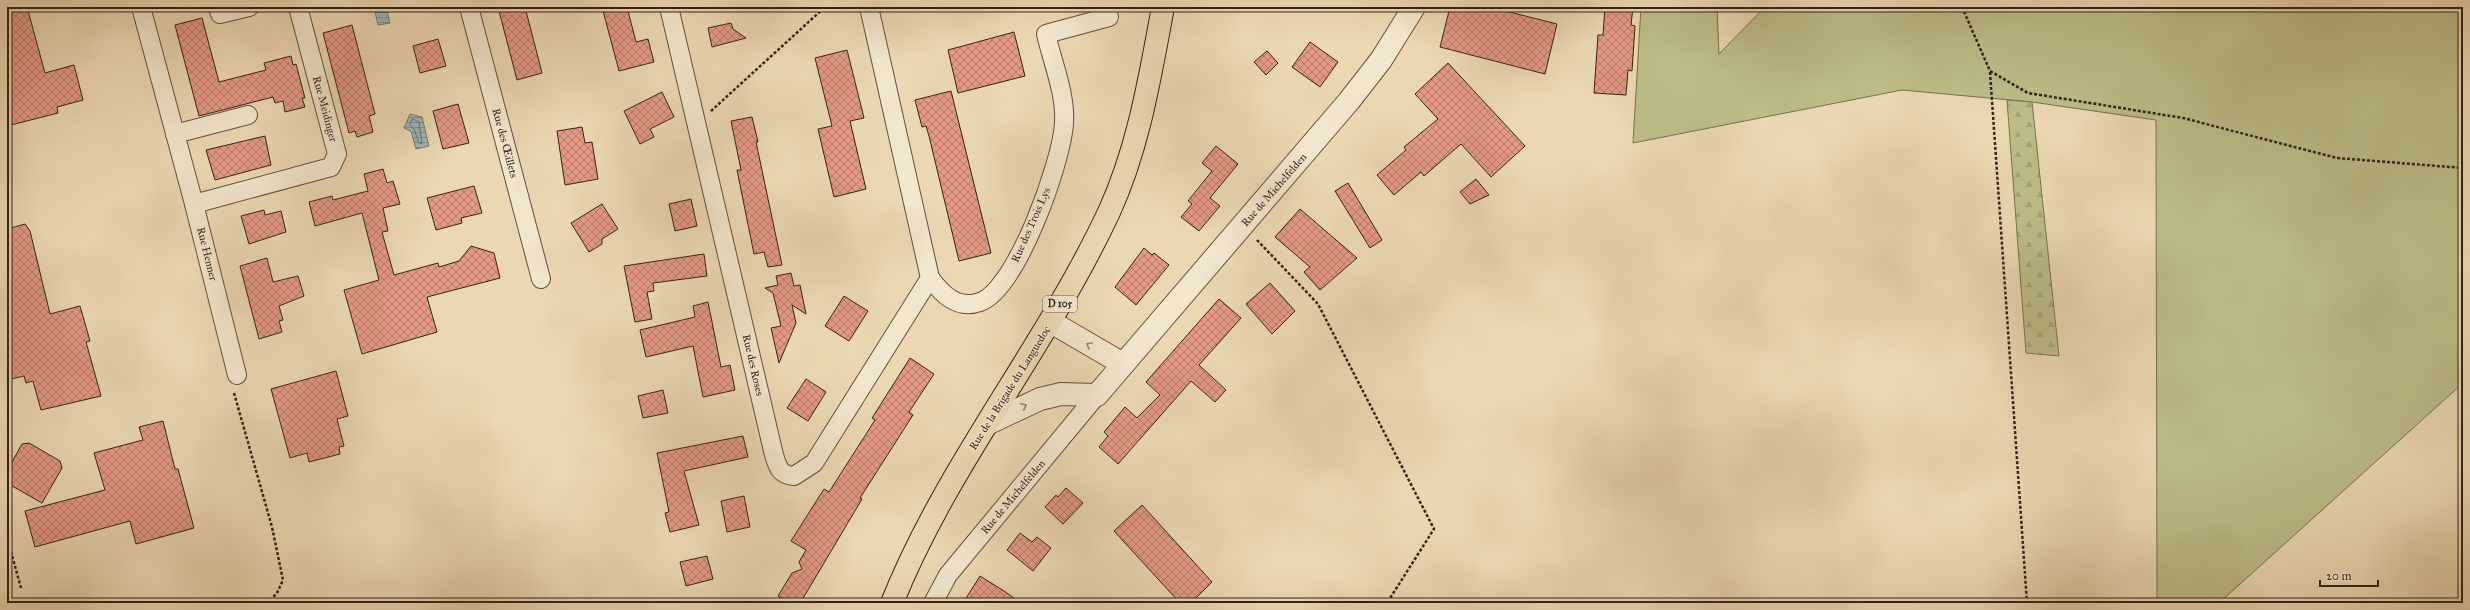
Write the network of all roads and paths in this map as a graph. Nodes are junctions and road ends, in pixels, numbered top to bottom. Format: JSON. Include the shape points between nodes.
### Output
{"nodes":[{"id":1,"x":141,"y":7,"type":"edge"},
{"id":2,"x":218,"y":7,"type":"edge"},
{"id":3,"x":249,"y":7,"type":"edge"},
{"id":4,"x":298,"y":7,"type":"edge"},
{"id":5,"x":469,"y":7,"type":"edge"},
{"id":6,"x":669,"y":7,"type":"edge"},
{"id":7,"x":825,"y":7,"type":"edge"},
{"id":8,"x":869,"y":7,"type":"edge"},
{"id":9,"x":1163,"y":7,"type":"edge"},
{"id":10,"x":1414,"y":7,"type":"edge"},
{"id":11,"x":1962,"y":7,"type":"edge"},
{"id":12,"x":1109,"y":17,"type":"dead end"},
{"id":13,"x":1990,"y":71,"type":"junction"},
{"id":14,"x":248,"y":115,"type":"dead end"},
{"id":15,"x":698,"y":123,"type":"junction"},
{"id":16,"x":175,"y":134,"type":"junction"},
{"id":17,"x":2463,"y":168,"type":"edge"},
{"id":18,"x":194,"y":204,"type":"junction"},
{"id":19,"x":1243,"y":226,"type":"junction"},
{"id":20,"x":930,"y":278,"type":"junction"},
{"id":21,"x":541,"y":279,"type":"dead end"},
{"id":22,"x":1051,"y":322,"type":"junction"},
{"id":23,"x":1123,"y":364,"type":"junction"},
{"id":24,"x":236,"y":375,"type":"joint"},
{"id":25,"x":1097,"y":395,"type":"junction"},
{"id":26,"x":989,"y":423,"type":"junction"},
{"id":27,"x":7,"y":537,"type":"edge"},
{"id":28,"x":20,"y":588,"type":"dead end"},
{"id":29,"x":268,"y":603,"type":"edge"},
{"id":30,"x":892,"y":603,"type":"edge"},
{"id":31,"x":933,"y":603,"type":"edge"},
{"id":32,"x":1387,"y":603,"type":"edge"},
{"id":33,"x":2026,"y":603,"type":"edge"}],
"edges":[{"from":1,"to":16,"type":"street","name":"Rue Henner"},
{"from":2,"to":3,"type":"street","via":[[220,14]]},
{"from":4,"to":18,"type":"street","name":"Rue Meidinger","via":[[337,154],[331,167]]},
{"from":5,"to":21,"type":"street","name":"Rue des Œillets"},
{"from":6,"to":15,"type":"street","name":"Rue des Roses"},
{"from":7,"to":15,"type":"path"},
{"from":8,"to":20,"type":"street","name":"Rue des Trois Lys"},
{"from":9,"to":22,"type":"main road","name":"Rue de la Brigade du Languedoc","number":"D 105","via":[[1141,123],[1110,211]]},
{"from":10,"to":19,"type":"street","name":"Rue de Michelfelden","via":[[1381,60],[1349,102]]},
{"from":11,"to":13,"type":"path"},
{"from":12,"to":20,"type":"street","name":"Rue des Trois Lys","via":[[1046,34],[1062,100],[1064,122],[1060,150],[1047,192],[1019,258],[1004,281],[992,295],[980,302],[966,304],[943,295]]},
{"from":13,"to":17,"type":"path","via":[[2028,93],[2183,118],[2336,158]]},
{"from":13,"to":33,"type":"path"},
{"from":14,"to":16,"type":"street"},
{"from":15,"to":20,"type":"street","name":"Rue des Roses","via":[[774,455],[780,471],[785,475],[794,476],[814,463]]},
{"from":16,"to":18,"type":"street","name":"Rue Henner"},
{"from":18,"to":24,"type":"street","name":"Rue Henner"},
{"from":19,"to":23,"type":"street","name":"Rue de Michelfelden"},
{"from":19,"to":32,"type":"path","via":[[1318,304],[1434,529]]},
{"from":23,"to":22,"type":"street","one_way":true},
{"from":22,"to":26,"type":"main road","name":"Rue de la Brigade du Languedoc","number":"D 105"},
{"from":23,"to":25,"type":"street","name":"Rue de Michelfelden"},
{"from":24,"to":29,"type":"path","via":[[233,390],[272,527],[283,580],[277,593]]},
{"from":26,"to":25,"type":"street","one_way":true,"via":[[1040,399],[1061,394]]},
{"from":25,"to":31,"type":"street","name":"Rue de Michelfelden","via":[[948,575]]},
{"from":26,"to":30,"type":"main road","name":"Rue de la Brigade du Languedoc","number":"D 105","via":[[944,496]]},
{"from":27,"to":28,"type":"path"}]}
